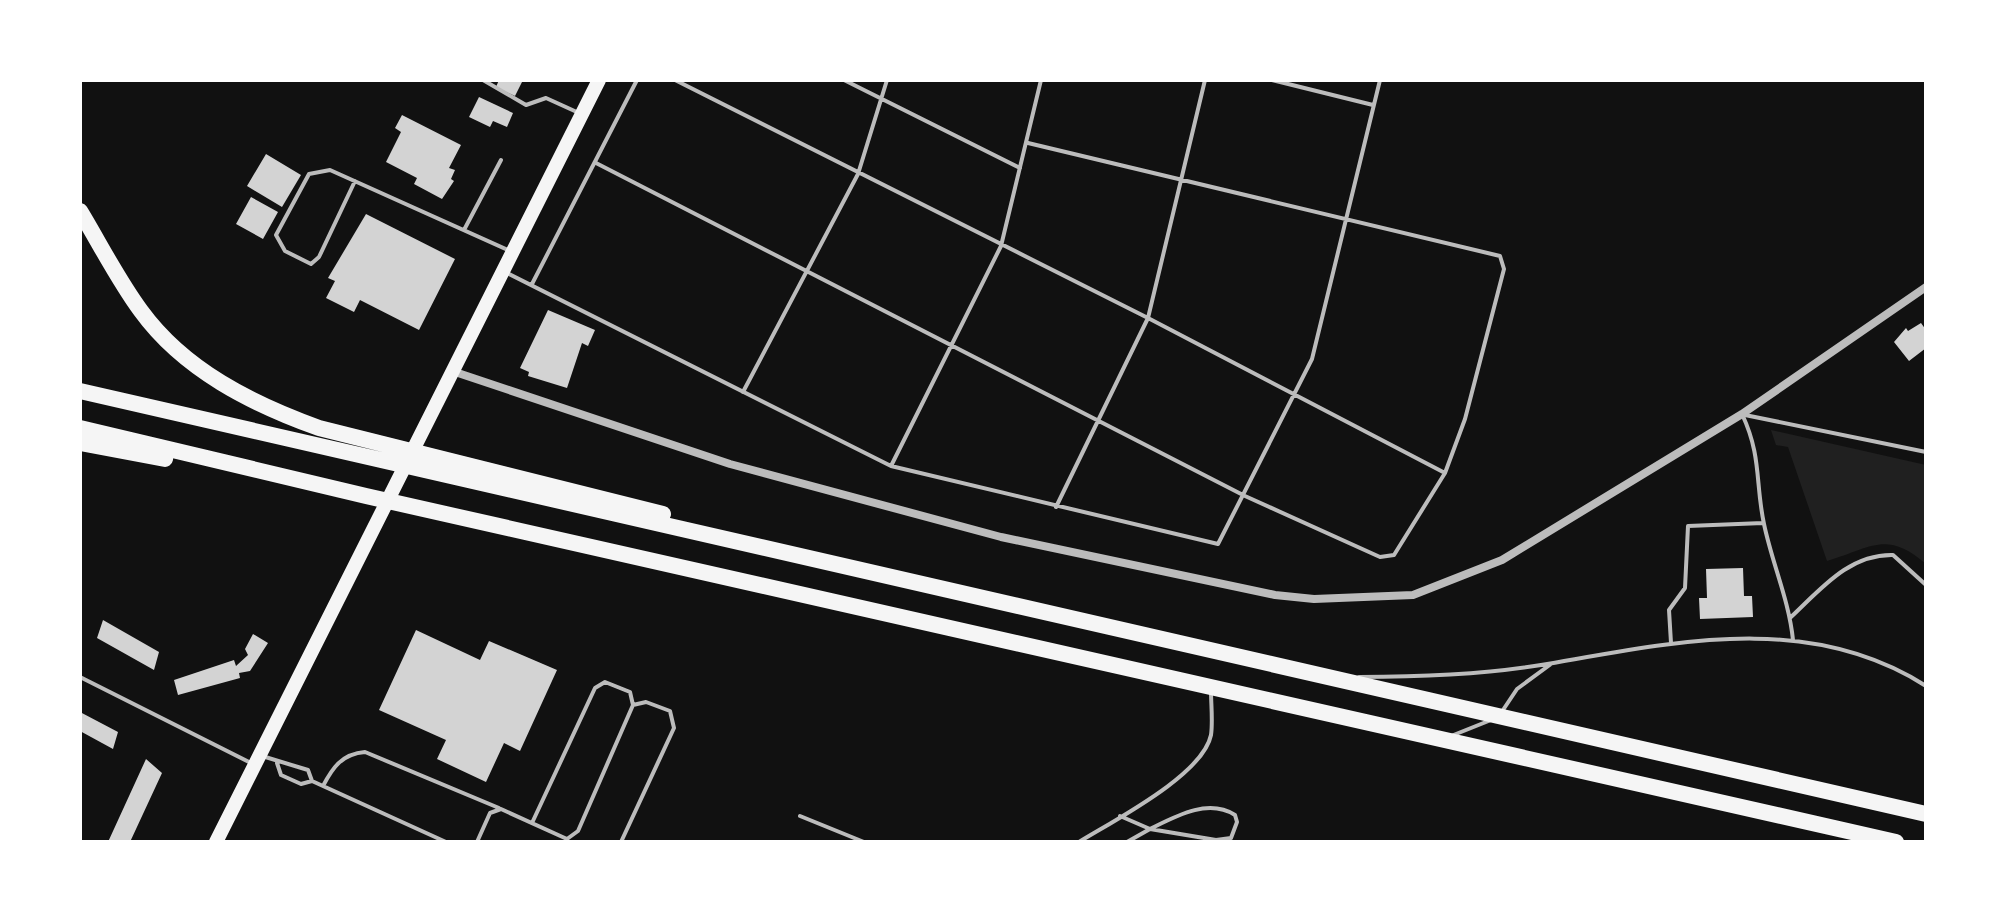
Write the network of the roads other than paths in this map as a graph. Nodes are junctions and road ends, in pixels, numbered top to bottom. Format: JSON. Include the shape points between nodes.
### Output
{"nodes":[{"id":1,"x":483,"y":80,"type":"edge"},
{"id":2,"x":599,"y":80,"type":"edge"},
{"id":3,"x":637,"y":80,"type":"edge"},
{"id":4,"x":675,"y":80,"type":"edge"},
{"id":5,"x":844,"y":80,"type":"edge"},
{"id":6,"x":887,"y":80,"type":"edge"},
{"id":7,"x":1041,"y":80,"type":"edge"},
{"id":8,"x":1205,"y":80,"type":"edge"},
{"id":9,"x":1272,"y":80,"type":"edge"},
{"id":10,"x":1380,"y":80,"type":"edge"},
{"id":11,"x":882,"y":100,"type":"junction"},
{"id":12,"x":1373,"y":105,"type":"junction"},
{"id":13,"x":582,"y":114,"type":"junction"},
{"id":14,"x":1028,"y":143,"type":"junction"},
{"id":15,"x":501,"y":160,"type":"dead end"},
{"id":16,"x":596,"y":163,"type":"junction"},
{"id":17,"x":1020,"y":168,"type":"junction"},
{"id":18,"x":858,"y":174,"type":"junction"},
{"id":19,"x":355,"y":181,"type":"junction"},
{"id":20,"x":1182,"y":182,"type":"junction"},
{"id":21,"x":80,"y":211,"type":"edge"},
{"id":22,"x":1344,"y":219,"type":"junction"},
{"id":23,"x":464,"y":230,"type":"junction"},
{"id":24,"x":1001,"y":246,"type":"junction"},
{"id":25,"x":512,"y":252,"type":"junction"},
{"id":26,"x":503,"y":271,"type":"junction"},
{"id":27,"x":804,"y":272,"type":"junction"},
{"id":28,"x":532,"y":284,"type":"junction"},
{"id":29,"x":1926,"y":287,"type":"edge"},
{"id":30,"x":1148,"y":318,"type":"junction"},
{"id":31,"x":950,"y":346,"type":"junction"},
{"id":32,"x":452,"y":371,"type":"junction"},
{"id":33,"x":80,"y":391,"type":"edge"},
{"id":34,"x":743,"y":392,"type":"junction"},
{"id":35,"x":1296,"y":395,"type":"junction"},
{"id":36,"x":1742,"y":414,"type":"junction"},
{"id":37,"x":1098,"y":422,"type":"junction"},
{"id":38,"x":80,"y":428,"type":"edge"},
{"id":39,"x":80,"y":443,"type":"edge"},
{"id":40,"x":1926,"y":452,"type":"edge"},
{"id":41,"x":891,"y":466,"type":"junction"},
{"id":42,"x":1445,"y":473,"type":"junction"},
{"id":43,"x":366,"y":496,"type":"junction"},
{"id":44,"x":1245,"y":496,"type":"junction"},
{"id":45,"x":1056,"y":507,"type":"junction"},
{"id":46,"x":1763,"y":523,"type":"junction"},
{"id":47,"x":775,"y":550,"type":"junction"},
{"id":48,"x":1926,"y":585,"type":"edge"},
{"id":49,"x":1791,"y":617,"type":"junction"},
{"id":50,"x":1793,"y":640,"type":"junction"},
{"id":51,"x":1671,"y":643,"type":"junction"},
{"id":52,"x":1553,"y":663,"type":"junction"},
{"id":53,"x":80,"y":677,"type":"edge"},
{"id":54,"x":1333,"y":677,"type":"junction"},
{"id":55,"x":1210,"y":685,"type":"junction"},
{"id":56,"x":1926,"y":686,"type":"edge"},
{"id":57,"x":633,"y":705,"type":"junction"},
{"id":58,"x":1501,"y":715,"type":"junction"},
{"id":59,"x":1445,"y":738,"type":"junction"},
{"id":60,"x":257,"y":760,"type":"junction"},
{"id":61,"x":277,"y":763,"type":"junction"},
{"id":62,"x":312,"y":781,"type":"junction"},
{"id":63,"x":323,"y":786,"type":"junction"},
{"id":64,"x":501,"y":809,"type":"junction"},
{"id":65,"x":1926,"y":814,"type":"edge"},
{"id":66,"x":800,"y":816,"type":"dead end"},
{"id":67,"x":1120,"y":816,"type":"junction"},
{"id":68,"x":532,"y":823,"type":"junction"},
{"id":69,"x":1150,"y":829,"type":"junction"},
{"id":70,"x":570,"y":841,"type":"edge"},
{"id":71,"x":216,"y":842,"type":"edge"},
{"id":72,"x":446,"y":842,"type":"edge"},
{"id":73,"x":477,"y":842,"type":"edge"},
{"id":74,"x":621,"y":842,"type":"edge"},
{"id":75,"x":864,"y":842,"type":"edge"},
{"id":76,"x":1079,"y":842,"type":"edge"},
{"id":77,"x":1127,"y":842,"type":"edge"},
{"id":78,"x":1896,"y":842,"type":"edge"}],
"edges":[{"from":1,"to":13,"type":"lane","via":[[526,105],[546,98]]},
{"from":2,"to":13,"type":"main road"},
{"from":3,"to":16,"type":"lane"},
{"from":4,"to":18,"type":"lane"},
{"from":5,"to":11,"type":"lane"},
{"from":6,"to":11,"type":"lane"},
{"from":7,"to":14,"type":"lane"},
{"from":8,"to":20,"type":"lane"},
{"from":9,"to":12,"type":"lane"},
{"from":10,"to":12,"type":"lane"},
{"from":11,"to":17,"type":"lane"},
{"from":11,"to":18,"type":"lane"},
{"from":12,"to":22,"type":"lane"},
{"from":13,"to":25,"type":"main road"},
{"from":14,"to":17,"type":"lane"},
{"from":14,"to":20,"type":"lane"},
{"from":15,"to":23,"type":"lane"},
{"from":16,"to":27,"type":"lane"},
{"from":16,"to":28,"type":"lane"},
{"from":17,"to":24,"type":"lane"},
{"from":18,"to":24,"type":"lane"},
{"from":18,"to":27,"type":"lane"},
{"from":19,"to":19,"type":"lane","via":[[330,170],[309,174],[276,235],[285,251],[311,264],[319,257]]},
{"from":19,"to":23,"type":"lane"},
{"from":20,"to":22,"type":"lane"},
{"from":20,"to":30,"type":"lane"},
{"from":21,"to":47,"type":"highway","via":[[143,313],[186,357],[264,408],[319,428],[631,504]]},
{"from":22,"to":35,"type":"lane","via":[[1312,359]]},
{"from":22,"to":42,"type":"lane","via":[[1500,256],[1504,269],[1465,419]]},
{"from":23,"to":25,"type":"lane"},
{"from":24,"to":30,"type":"lane"},
{"from":24,"to":31,"type":"lane"},
{"from":25,"to":26,"type":"main road"},
{"from":26,"to":28,"type":"lane"},
{"from":26,"to":32,"type":"main road"},
{"from":27,"to":31,"type":"lane"},
{"from":27,"to":34,"type":"lane"},
{"from":28,"to":34,"type":"lane"},
{"from":29,"to":36,"type":"street"},
{"from":30,"to":35,"type":"lane"},
{"from":30,"to":37,"type":"lane"},
{"from":31,"to":37,"type":"lane"},
{"from":31,"to":41,"type":"lane"},
{"from":32,"to":36,"type":"street","via":[[730,464],[971,529],[1193,580],[1314,599],[1413,595],[1472,574],[1561,528]]},
{"from":32,"to":60,"type":"main road"},
{"from":33,"to":47,"type":"highway"},
{"from":34,"to":41,"type":"lane"},
{"from":35,"to":42,"type":"lane"},
{"from":35,"to":44,"type":"lane"},
{"from":36,"to":40,"type":"lane"},
{"from":36,"to":46,"type":"lane","via":[[1755,442]]},
{"from":37,"to":44,"type":"lane"},
{"from":37,"to":45,"type":"lane"},
{"from":38,"to":43,"type":"highway"},
{"from":39,"to":43,"type":"highway"},
{"from":41,"to":45,"type":"lane"},
{"from":42,"to":44,"type":"lane","via":[[1394,555],[1380,557]]},
{"from":43,"to":55,"type":"highway"},
{"from":44,"to":45,"type":"lane","via":[[1218,544]]},
{"from":46,"to":49,"type":"lane"},
{"from":46,"to":51,"type":"lane","via":[[1688,526],[1685,588],[1669,610]]},
{"from":47,"to":54,"type":"highway"},
{"from":48,"to":49,"type":"lane","via":[[1893,555],[1873,555],[1849,565]]},
{"from":49,"to":50,"type":"lane"},
{"from":50,"to":51,"type":"lane"},
{"from":50,"to":56,"type":"lane","via":[[1859,652]]},
{"from":51,"to":52,"type":"lane"},
{"from":52,"to":54,"type":"lane","via":[[1439,676]]},
{"from":52,"to":58,"type":"lane","via":[[1517,689]]},
{"from":53,"to":60,"type":"lane"},
{"from":54,"to":58,"type":"highway"},
{"from":55,"to":59,"type":"highway"},
{"from":55,"to":67,"type":"lane","via":[[1211,735],[1202,755],[1162,790]]},
{"from":57,"to":68,"type":"lane","via":[[630,692],[605,682],[595,688]]},
{"from":57,"to":70,"type":"lane"},
{"from":57,"to":74,"type":"lane","via":[[646,702],[670,711],[674,728]]},
{"from":58,"to":59,"type":"lane"},
{"from":58,"to":65,"type":"highway"},
{"from":59,"to":78,"type":"highway"},
{"from":60,"to":61,"type":"lane"},
{"from":60,"to":71,"type":"main road"},
{"from":61,"to":62,"type":"lane","via":[[308,770]]},
{"from":61,"to":62,"type":"lane","via":[[281,775],[301,784]]},
{"from":62,"to":63,"type":"lane"},
{"from":63,"to":64,"type":"lane","via":[[344,757],[365,752]]},
{"from":63,"to":72,"type":"lane"},
{"from":64,"to":68,"type":"lane"},
{"from":64,"to":73,"type":"lane","via":[[490,813]]},
{"from":66,"to":75,"type":"lane"},
{"from":67,"to":69,"type":"lane"},
{"from":67,"to":76,"type":"lane"},
{"from":68,"to":70,"type":"lane"},
{"from":69,"to":69,"type":"lane","via":[[1192,810],[1224,808],[1237,822],[1231,838],[1216,840]]},
{"from":69,"to":77,"type":"lane"}]}
